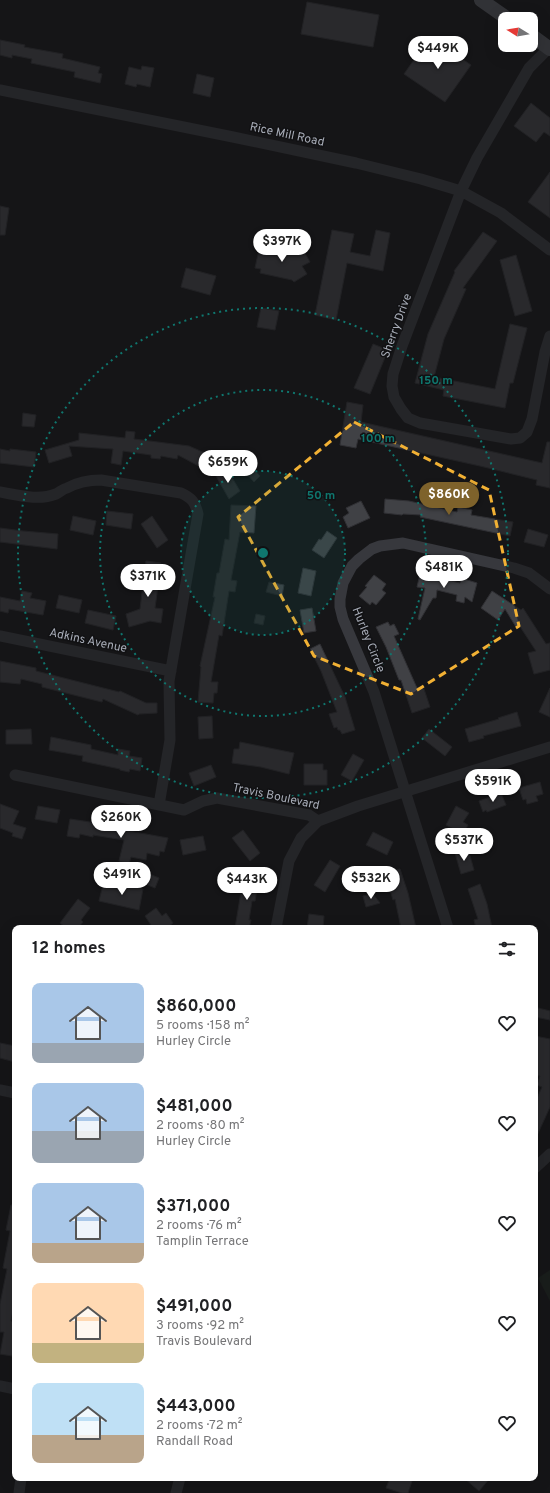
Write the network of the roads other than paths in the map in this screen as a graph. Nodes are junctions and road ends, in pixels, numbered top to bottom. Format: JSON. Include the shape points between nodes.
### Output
{"nodes":[{"id":1,"x":481,"y":0,"type":"edge"},
{"id":2,"x":498,"y":12,"type":"edge"},
{"id":3,"x":538,"y":40,"type":"edge"},
{"id":4,"x":550,"y":48,"type":"edge"},
{"id":5,"x":0,"y":90,"type":"edge"},
{"id":6,"x":460,"y":191,"type":"junction"},
{"id":7,"x":550,"y":250,"type":"edge"},
{"id":8,"x":550,"y":336,"type":"edge"},
{"id":9,"x":0,"y":492,"type":"edge"},
{"id":10,"x":550,"y":589,"type":"edge"},
{"id":11,"x":0,"y":636,"type":"edge"},
{"id":12,"x":171,"y":671,"type":"junction"},
{"id":13,"x":550,"y":748,"type":"edge"},
{"id":14,"x":15,"y":775,"type":"dead end"},
{"id":15,"x":406,"y":791,"type":"junction"},
{"id":16,"x":159,"y":805,"type":"junction"},
{"id":17,"x":318,"y":821,"type":"junction"},
{"id":18,"x":277,"y":925,"type":"edge"},
{"id":19,"x":447,"y":925,"type":"edge"},
{"id":20,"x":0,"y":1090,"type":"edge"},
{"id":21,"x":12,"y":1092,"type":"edge"},
{"id":22,"x":550,"y":1154,"type":"edge"},
{"id":23,"x":538,"y":1165,"type":"edge"},
{"id":24,"x":0,"y":1386,"type":"edge"},
{"id":25,"x":12,"y":1388,"type":"edge"},
{"id":26,"x":21,"y":1481,"type":"edge"},
{"id":27,"x":179,"y":1481,"type":"edge"},
{"id":28,"x":19,"y":1493,"type":"edge"},
{"id":29,"x":176,"y":1493,"type":"edge"}],
"edges":[{"from":1,"to":2,"type":"main road"},
{"from":3,"to":4,"type":"main road"},
{"from":4,"to":6,"type":"street","name":"Sherry Drive","via":[[529,68]]},
{"from":5,"to":6,"type":"street","name":"Rice Mill Road","via":[[356,163]]},
{"from":6,"to":7,"type":"street","name":"Rice Mill Road","via":[[501,213]]},
{"from":6,"to":8,"type":"street","name":"Sherry Drive","via":[[393,374],[394,397],[401,409],[408,418],[420,423],[511,439],[520,438],[527,432],[532,419]]},
{"from":9,"to":12,"type":"street","via":[[43,497],[91,480],[156,488],[190,497],[196,505],[198,514]]},
{"from":10,"to":15,"type":"street","name":"Hurley Circle","via":[[529,573],[514,568],[404,543],[372,549],[352,566],[343,583],[340,607],[374,692]]},
{"from":11,"to":12,"type":"street","name":"Adkins Avenue"},
{"from":12,"to":16,"type":"street","via":[[170,740]]},
{"from":13,"to":15,"type":"street","name":"Travis Boulevard"},
{"from":14,"to":16,"type":"street","name":"Travis Boulevard"},
{"from":15,"to":17,"type":"street","name":"Travis Boulevard"},
{"from":15,"to":19,"type":"street","name":"Hurley Circle"},
{"from":16,"to":17,"type":"street","name":"Travis Boulevard","via":[[184,810],[217,798],[309,815]]},
{"from":17,"to":18,"type":"street","via":[[302,838],[289,861]]},
{"from":20,"to":21,"type":"street"},
{"from":22,"to":23,"type":"street"},
{"from":24,"to":25,"type":"street"},
{"from":26,"to":28,"type":"street"},
{"from":27,"to":29,"type":"street"}]}
